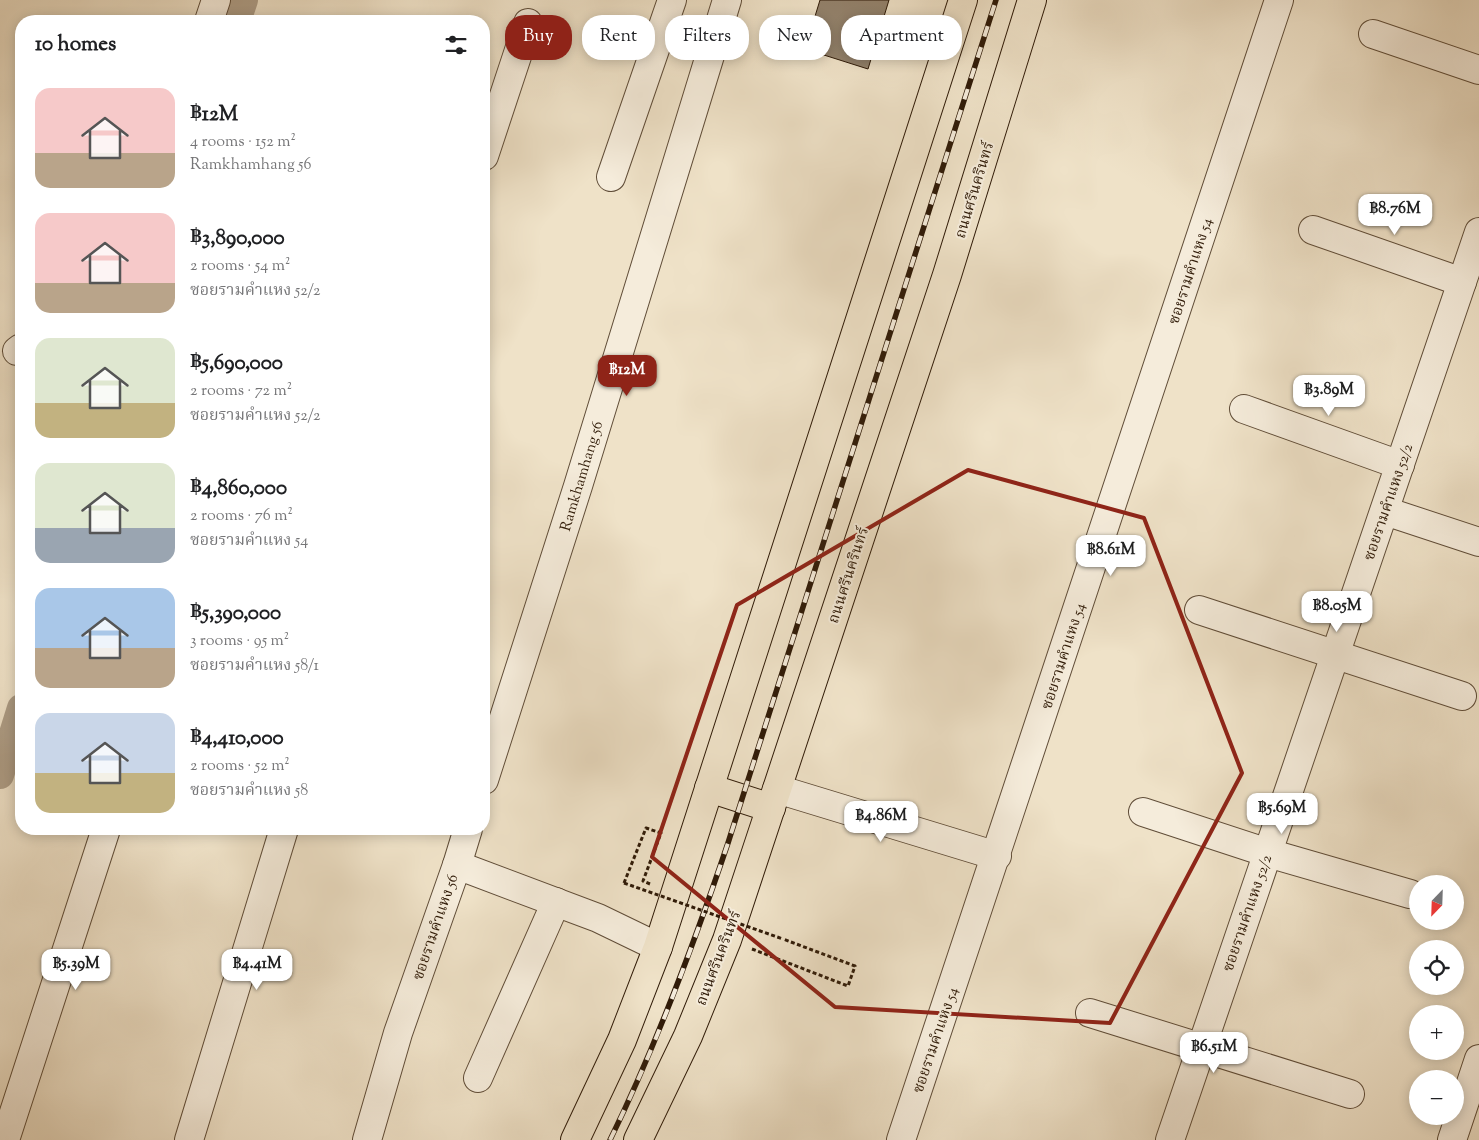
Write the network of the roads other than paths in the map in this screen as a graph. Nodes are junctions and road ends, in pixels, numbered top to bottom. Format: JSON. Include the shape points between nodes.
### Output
{"nodes":[{"id":1,"x":216,"y":0,"type":"edge"},
{"id":2,"x":672,"y":0,"type":"edge"},
{"id":3,"x":727,"y":0,"type":"edge"},
{"id":4,"x":963,"y":0,"type":"edge"},
{"id":5,"x":1032,"y":0,"type":"edge"},
{"id":6,"x":1279,"y":0,"type":"edge"},
{"id":7,"x":211,"y":15,"type":"edge"},
{"id":8,"x":1373,"y":34,"type":"dead end"},
{"id":9,"x":516,"y":60,"type":"edge"},
{"id":10,"x":1479,"y":70,"type":"edge"},
{"id":11,"x":490,"y":138,"type":"edge"},
{"id":12,"x":610,"y":177,"type":"dead end"},
{"id":13,"x":1313,"y":230,"type":"dead end"},
{"id":14,"x":1479,"y":232,"type":"edge"},
{"id":15,"x":1462,"y":282,"type":"junction"},
{"id":16,"x":1244,"y":409,"type":"dead end"},
{"id":17,"x":1400,"y":465,"type":"junction"},
{"id":18,"x":1385,"y":510,"type":"junction"},
{"id":19,"x":1479,"y":542,"type":"edge"},
{"id":20,"x":1199,"y":610,"type":"dead end"},
{"id":21,"x":1336,"y":655,"type":"junction"},
{"id":22,"x":1462,"y":696,"type":"dead end"},
{"id":23,"x":490,"y":761,"type":"edge"},
{"id":24,"x":709,"y":788,"type":"junction"},
{"id":25,"x":774,"y":799,"type":"junction"},
{"id":26,"x":1143,"y":812,"type":"dead end"},
{"id":27,"x":104,"y":835,"type":"edge"},
{"id":28,"x":282,"y":835,"type":"edge"},
{"id":29,"x":466,"y":835,"type":"edge"},
{"id":30,"x":1268,"y":853,"type":"junction"},
{"id":31,"x":997,"y":856,"type":"junction"},
{"id":32,"x":457,"y":865,"type":"junction"},
{"id":33,"x":1409,"y":894,"type":"edge"},
{"id":34,"x":556,"y":902,"type":"junction"},
{"id":35,"x":658,"y":947,"type":"junction"},
{"id":36,"x":1090,"y":1013,"type":"dead end"},
{"id":37,"x":1202,"y":1048,"type":"junction"},
{"id":38,"x":1479,"y":1059,"type":"edge"},
{"id":39,"x":478,"y":1078,"type":"dead end"},
{"id":40,"x":1350,"y":1094,"type":"dead end"},
{"id":41,"x":5,"y":1140,"type":"edge"},
{"id":42,"x":189,"y":1140,"type":"edge"},
{"id":43,"x":367,"y":1140,"type":"edge"},
{"id":44,"x":575,"y":1140,"type":"edge"},
{"id":45,"x":638,"y":1140,"type":"edge"},
{"id":46,"x":902,"y":1140,"type":"edge"},
{"id":47,"x":1170,"y":1140,"type":"edge"},
{"id":48,"x":1452,"y":1140,"type":"edge"}],
"edges":[{"from":1,"to":7,"type":"street"},
{"from":2,"to":12,"type":"street"},
{"from":3,"to":23,"type":"street","name":"Ramkhamhang 56"},
{"from":4,"to":24,"type":"main road"},
{"from":5,"to":25,"type":"main road","name":"ถนนศรีนครินทร์","via":[[948,275]]},
{"from":6,"to":31,"type":"street","name":"ซอยรามคำแหง 54"},
{"from":8,"to":10,"type":"street"},
{"from":9,"to":11,"type":"street"},
{"from":13,"to":15,"type":"street"},
{"from":14,"to":15,"type":"street","name":"ซอยรามคำแหง 52/2"},
{"from":15,"to":17,"type":"street","name":"ซอยรามคำแหง 52/2"},
{"from":16,"to":17,"type":"street"},
{"from":17,"to":18,"type":"street","name":"ซอยรามคำแหง 52/2"},
{"from":18,"to":19,"type":"street"},
{"from":18,"to":21,"type":"street","name":"ซอยรามคำแหง 52/2"},
{"from":20,"to":21,"type":"street"},
{"from":21,"to":22,"type":"street"},
{"from":21,"to":30,"type":"street","name":"ซอยรามคำแหง 52/2"},
{"from":24,"to":25,"type":"main road"},
{"from":24,"to":35,"type":"main road"},
{"from":25,"to":31,"type":"street"},
{"from":25,"to":45,"type":"main road","name":"ถนนศรีนครินทร์","via":[[727,940],[688,1036]]},
{"from":26,"to":30,"type":"street"},
{"from":27,"to":41,"type":"street"},
{"from":28,"to":42,"type":"street"},
{"from":29,"to":32,"type":"street"},
{"from":30,"to":33,"type":"street"},
{"from":30,"to":37,"type":"street","name":"ซอยรามคำแหง 52/2"},
{"from":31,"to":46,"type":"street","name":"ซอยรามคำแหง 54"},
{"from":32,"to":34,"type":"street","name":"ซอยรามคำแหง 56"},
{"from":32,"to":43,"type":"street","name":"ซอยรามคำแหง 56","via":[[398,1033]]},
{"from":34,"to":35,"type":"street","name":"ซอยรามคำแหง 56"},
{"from":34,"to":39,"type":"street"},
{"from":35,"to":44,"type":"main road","via":[[622,1040]]},
{"from":36,"to":37,"type":"street"},
{"from":37,"to":40,"type":"street"},
{"from":37,"to":47,"type":"street","name":"ซอยรามคำแหง 52/2"},
{"from":38,"to":48,"type":"street"}]}
